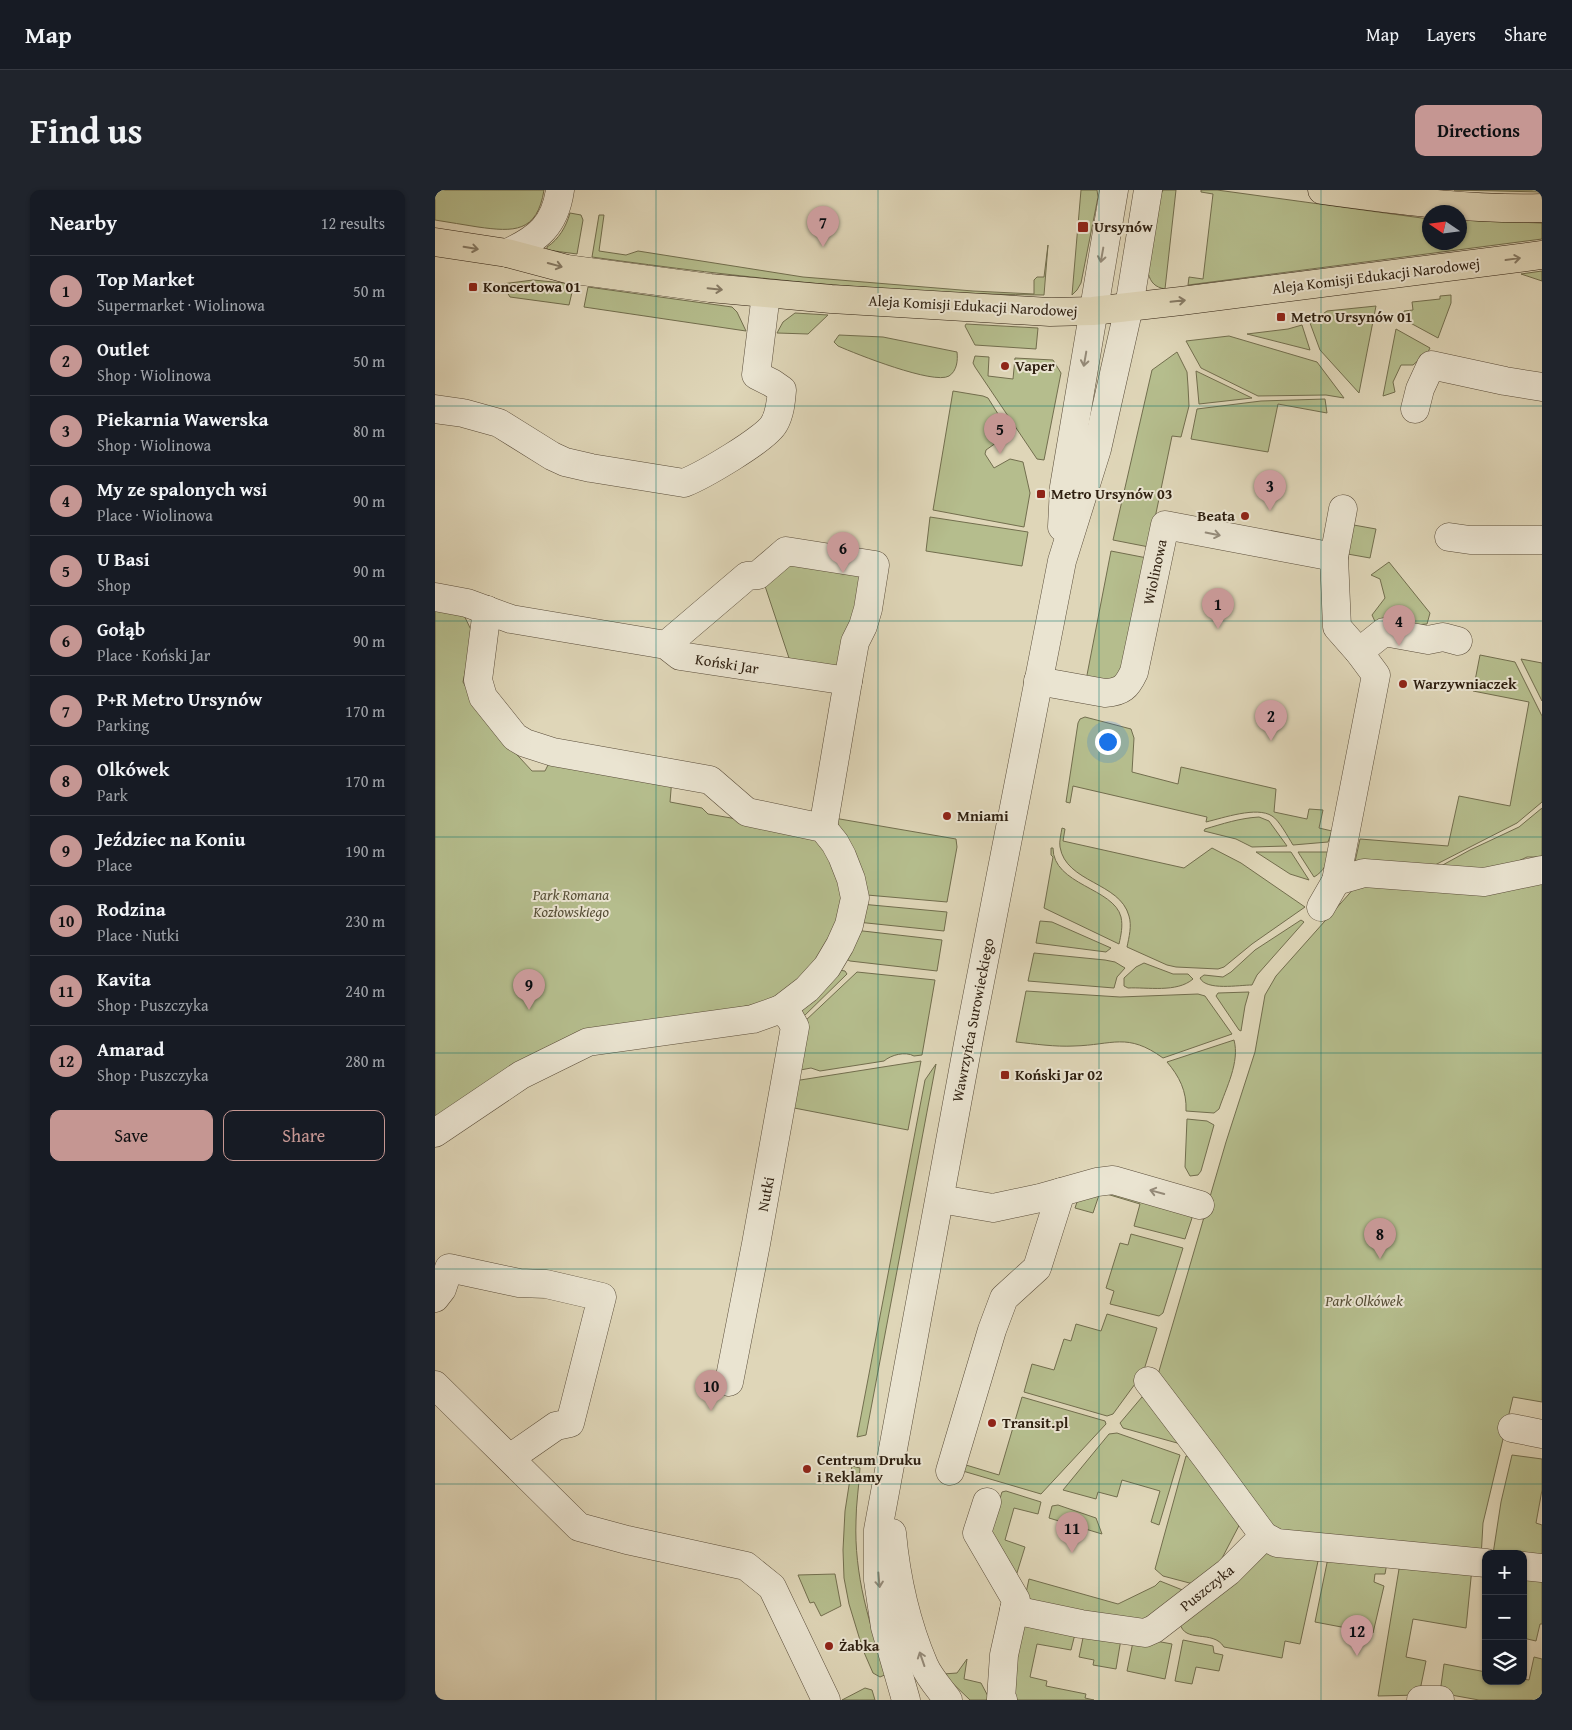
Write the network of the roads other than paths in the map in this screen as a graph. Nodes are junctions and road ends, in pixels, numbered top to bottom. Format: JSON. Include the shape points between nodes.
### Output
{"nodes":[{"id":1,"x":560,"y":190,"type":"edge"},
{"id":2,"x":1114,"y":190,"type":"edge"},
{"id":3,"x":1148,"y":190,"type":"edge"},
{"id":4,"x":1322,"y":190,"type":"edge"},
{"id":5,"x":1542,"y":208,"type":"edge"},
{"id":6,"x":435,"y":242,"type":"edge"},
{"id":7,"x":507,"y":253,"type":"junction"},
{"id":8,"x":1542,"y":255,"type":"edge"},
{"id":9,"x":766,"y":294,"type":"junction"},
{"id":10,"x":1129,"y":307,"type":"junction"},
{"id":11,"x":1093,"y":311,"type":"junction"},
{"id":12,"x":1542,"y":387,"type":"edge"},
{"id":13,"x":435,"y":408,"type":"edge"},
{"id":14,"x":1415,"y":409,"type":"dead end"},
{"id":15,"x":1343,"y":510,"type":"dead end"},
{"id":16,"x":1449,"y":537,"type":"dead end"},
{"id":17,"x":1542,"y":540,"type":"edge"},
{"id":18,"x":1334,"y":557,"type":"junction"},
{"id":19,"x":1061,"y":561,"type":"junction"},
{"id":20,"x":435,"y":597,"type":"edge"},
{"id":21,"x":487,"y":610,"type":"junction"},
{"id":22,"x":1458,"y":641,"type":"dead end"},
{"id":23,"x":666,"y":645,"type":"junction"},
{"id":24,"x":1359,"y":652,"type":"junction"},
{"id":25,"x":848,"y":681,"type":"junction"},
{"id":26,"x":1039,"y":681,"type":"junction"},
{"id":27,"x":823,"y":828,"type":"junction"},
{"id":28,"x":1542,"y":870,"type":"edge"},
{"id":29,"x":1336,"y":881,"type":"junction"},
{"id":30,"x":1321,"y":907,"type":"dead end"},
{"id":31,"x":781,"y":1009,"type":"junction"},
{"id":32,"x":435,"y":1133,"type":"edge"},
{"id":33,"x":1061,"y":1192,"type":"junction"},
{"id":34,"x":940,"y":1199,"type":"junction"},
{"id":35,"x":1200,"y":1205,"type":"dead end"},
{"id":36,"x":435,"y":1298,"type":"edge"},
{"id":37,"x":1148,"y":1381,"type":"dead end"},
{"id":38,"x":729,"y":1382,"type":"dead end"},
{"id":39,"x":435,"y":1385,"type":"edge"},
{"id":40,"x":1512,"y":1428,"type":"dead end"},
{"id":41,"x":1542,"y":1434,"type":"edge"},
{"id":42,"x":510,"y":1458,"type":"junction"},
{"id":43,"x":950,"y":1471,"type":"dead end"},
{"id":44,"x":887,"y":1480,"type":"junction"},
{"id":45,"x":987,"y":1502,"type":"dead end"},
{"id":46,"x":1264,"y":1536,"type":"junction"},
{"id":47,"x":1482,"y":1563,"type":"edge"},
{"id":48,"x":1527,"y":1566,"type":"edge"},
{"id":49,"x":1542,"y":1568,"type":"edge"},
{"id":50,"x":1014,"y":1610,"type":"junction"},
{"id":51,"x":826,"y":1700,"type":"edge"},
{"id":52,"x":906,"y":1700,"type":"edge"},
{"id":53,"x":924,"y":1700,"type":"edge"},
{"id":54,"x":946,"y":1700,"type":"edge"},
{"id":55,"x":1003,"y":1700,"type":"edge"},
{"id":56,"x":1421,"y":1700,"type":"edge"},
{"id":57,"x":1440,"y":1700,"type":"edge"}],
"edges":[{"from":1,"to":7,"type":"street","via":[[554,214],[543,231],[528,244]]},
{"from":2,"to":11,"type":"street","name":"Wawrzyńca Surowieckiego","one_way":true},
{"from":3,"to":10,"type":"street","name":"Wawrzyńca Surowieckiego"},
{"from":4,"to":5,"type":"main road","via":[[1434,204]]},
{"from":6,"to":7,"type":"main road","name":"Aleja Komisji Edukacji Narodowej","one_way":true},
{"from":7,"to":9,"type":"main road","name":"Aleja Komisji Edukacji Narodowej","one_way":true,"via":[[567,269]]},
{"from":10,"to":8,"type":"main road","name":"Aleja Komisji Edukacji Narodowej","one_way":true},
{"from":9,"to":11,"type":"main road","name":"Aleja Komisji Edukacji Narodowej","via":[[1050,312]]},
{"from":9,"to":13,"type":"street","via":[[756,375],[782,390],[774,425],[697,478],[684,482],[565,462],[499,423]]},
{"from":10,"to":11,"type":"main road","name":"Aleja Komisji Edukacji Narodowej"},
{"from":10,"to":19,"type":"street","name":"Wawrzyńca Surowieckiego","via":[[1097,449]]},
{"from":11,"to":19,"type":"street","name":"Wawrzyńca Surowieckiego","one_way":true,"via":[[1064,487]]},
{"from":12,"to":14,"type":"street","via":[[1431,365]]},
{"from":15,"to":18,"type":"street"},
{"from":16,"to":17,"type":"street"},
{"from":18,"to":24,"type":"street","via":[[1337,627]]},
{"from":26,"to":18,"type":"street","name":"Wiolinowa","one_way":true,"via":[[1105,693],[1113,693],[1129,683],[1165,525]]},
{"from":19,"to":26,"type":"street","name":"Wawrzyńca Surowieckiego"},
{"from":20,"to":21,"type":"street","name":"Koński Jar"},
{"from":21,"to":23,"type":"street","name":"Koński Jar","via":[[511,619]]},
{"from":21,"to":27,"type":"street","via":[[478,680],[483,697],[515,736],[525,743],[553,752],[710,780],[747,812]]},
{"from":22,"to":24,"type":"street","via":[[1443,638],[1427,640],[1384,632]]},
{"from":23,"to":25,"type":"street","name":"Koński Jar","via":[[681,656]]},
{"from":23,"to":25,"type":"street","via":[[747,576],[759,575],[785,551],[875,565],[868,609],[855,642]]},
{"from":24,"to":29,"type":"street","via":[[1376,675]]},
{"from":25,"to":27,"type":"street"},
{"from":26,"to":34,"type":"street","name":"Wawrzyńca Surowieckiego"},
{"from":27,"to":31,"type":"street","via":[[835,843],[851,879],[855,898],[853,912],[827,967],[807,989]]},
{"from":28,"to":29,"type":"street","via":[[1484,882],[1364,873]]},
{"from":29,"to":30,"type":"street"},
{"from":31,"to":32,"type":"street","via":[[753,1019],[588,1042],[521,1075]]},
{"from":31,"to":38,"type":"street","name":"Nutki","via":[[795,1027]]},
{"from":33,"to":34,"type":"street","via":[[993,1208]]},
{"from":35,"to":33,"type":"street","one_way":true,"via":[[1113,1180]]},
{"from":33,"to":43,"type":"street","via":[[1037,1268],[1004,1298],[991,1330]]},
{"from":34,"to":44,"type":"street","name":"Wawrzyńca Surowieckiego"},
{"from":36,"to":42,"type":"street","via":[[442,1289],[449,1268],[602,1297],[570,1423],[556,1426]]},
{"from":37,"to":46,"type":"street"},
{"from":39,"to":42,"type":"street"},
{"from":40,"to":41,"type":"street"},
{"from":42,"to":51,"type":"street","via":[[579,1527],[746,1566],[772,1587]]},
{"from":44,"to":52,"type":"street","name":"Wawrzyńca Surowieckiego","one_way":true,"via":[[878,1530],[878,1580],[885,1627]]},
{"from":54,"to":44,"type":"street","name":"Wawrzyńca Surowieckiego","one_way":true,"via":[[925,1666],[904,1605],[895,1559]]},
{"from":45,"to":50,"type":"street","via":[[977,1533],[1016,1600]]},
{"from":46,"to":47,"type":"street","via":[[1277,1543]]},
{"from":46,"to":50,"type":"street","name":"Puszczyka","via":[[1228,1572],[1145,1633]]},
{"from":48,"to":49,"type":"street"},
{"from":50,"to":55,"type":"street","via":[[1004,1655]]},
{"from":53,"to":54,"type":"street"},
{"from":56,"to":57,"type":"street"}]}
